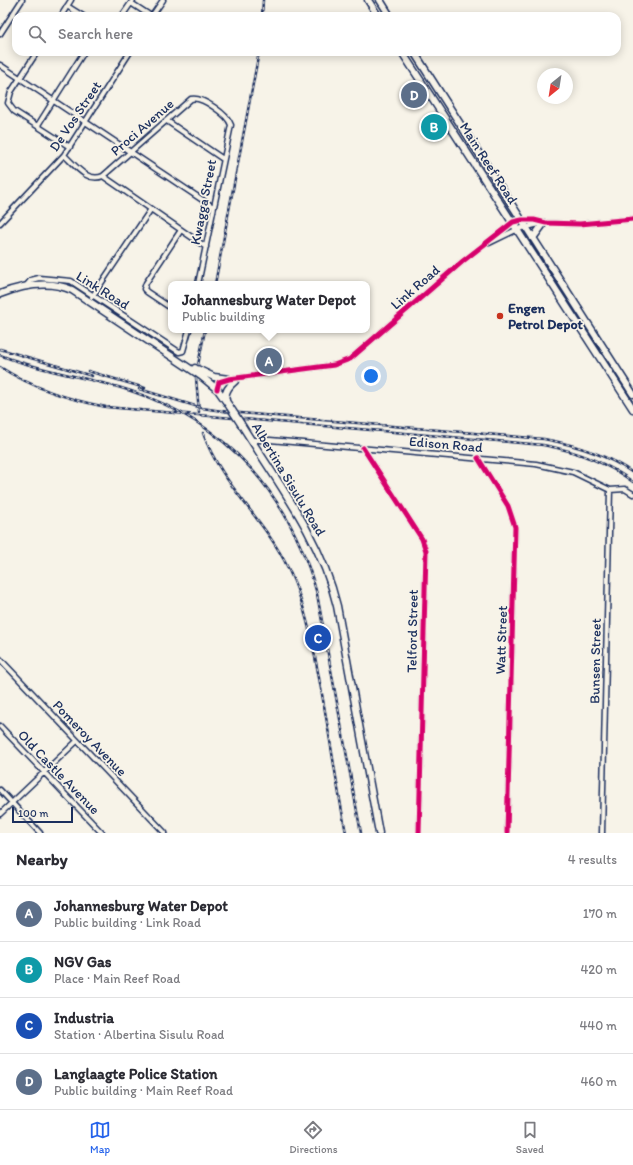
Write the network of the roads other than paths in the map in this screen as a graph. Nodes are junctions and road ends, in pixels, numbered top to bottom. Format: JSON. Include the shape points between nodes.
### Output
{"nodes":[{"id":1,"x":22,"y":0,"type":"edge"},
{"id":2,"x":71,"y":0,"type":"edge"},
{"id":3,"x":163,"y":0,"type":"edge"},
{"id":4,"x":368,"y":0,"type":"edge"},
{"id":5,"x":380,"y":0,"type":"edge"},
{"id":6,"x":132,"y":2,"type":"edge"},
{"id":7,"x":67,"y":6,"type":"junction"},
{"id":8,"x":14,"y":12,"type":"edge"},
{"id":9,"x":63,"y":12,"type":"edge"},
{"id":10,"x":77,"y":12,"type":"edge"},
{"id":11,"x":125,"y":12,"type":"edge"},
{"id":12,"x":146,"y":12,"type":"edge"},
{"id":13,"x":154,"y":12,"type":"edge"},
{"id":14,"x":376,"y":12,"type":"edge"},
{"id":15,"x":388,"y":12,"type":"edge"},
{"id":16,"x":12,"y":15,"type":"edge"},
{"id":17,"x":0,"y":34,"type":"edge"},
{"id":18,"x":34,"y":56,"type":"edge"},
{"id":19,"x":82,"y":56,"type":"edge"},
{"id":20,"x":127,"y":56,"type":"edge"},
{"id":21,"x":405,"y":56,"type":"edge"},
{"id":22,"x":417,"y":56,"type":"edge"},
{"id":23,"x":422,"y":64,"type":"junction"},
{"id":24,"x":0,"y":65,"type":"edge"},
{"id":25,"x":414,"y":69,"type":"junction"},
{"id":26,"x":20,"y":78,"type":"junction"},
{"id":27,"x":54,"y":100,"type":"junction"},
{"id":28,"x":86,"y":121,"type":"junction"},
{"id":29,"x":167,"y":121,"type":"junction"},
{"id":30,"x":38,"y":125,"type":"junction"},
{"id":31,"x":231,"y":125,"type":"joint"},
{"id":32,"x":70,"y":147,"type":"junction"},
{"id":33,"x":132,"y":151,"type":"junction"},
{"id":34,"x":64,"y":155,"type":"junction"},
{"id":35,"x":223,"y":159,"type":"junction"},
{"id":36,"x":103,"y":176,"type":"junction"},
{"id":37,"x":213,"y":206,"type":"junction"},
{"id":38,"x":151,"y":209,"type":"junction"},
{"id":39,"x":633,"y":218,"type":"edge"},
{"id":40,"x":522,"y":220,"type":"junction"},
{"id":41,"x":513,"y":222,"type":"junction"},
{"id":42,"x":0,"y":223,"type":"edge"},
{"id":43,"x":545,"y":223,"type":"junction"},
{"id":44,"x":526,"y":226,"type":"junction"},
{"id":45,"x":518,"y":229,"type":"junction"},
{"id":46,"x":181,"y":230,"type":"junction"},
{"id":47,"x":533,"y":238,"type":"junction"},
{"id":48,"x":488,"y":243,"type":"junction"},
{"id":49,"x":206,"y":247,"type":"junction"},
{"id":50,"x":199,"y":281,"type":"edge"},
{"id":51,"x":0,"y":294,"type":"edge"},
{"id":52,"x":92,"y":298,"type":"junction"},
{"id":53,"x":168,"y":306,"type":"edge"},
{"id":54,"x":188,"y":333,"type":"edge"},
{"id":55,"x":163,"y":351,"type":"junction"},
{"id":56,"x":232,"y":380,"type":"junction"},
{"id":57,"x":626,"y":384,"type":"junction"},
{"id":58,"x":619,"y":388,"type":"junction"},
{"id":59,"x":217,"y":390,"type":"junction"},
{"id":60,"x":633,"y":394,"type":"edge"},
{"id":61,"x":226,"y":401,"type":"junction"},
{"id":62,"x":633,"y":409,"type":"edge"},
{"id":63,"x":252,"y":440,"type":"junction"},
{"id":64,"x":363,"y":448,"type":"junction"},
{"id":65,"x":478,"y":458,"type":"junction"},
{"id":66,"x":610,"y":490,"type":"junction"},
{"id":67,"x":633,"y":494,"type":"edge"},
{"id":68,"x":1,"y":661,"type":"edge"},
{"id":69,"x":0,"y":726,"type":"edge"},
{"id":70,"x":77,"y":741,"type":"junction"},
{"id":71,"x":44,"y":773,"type":"junction"},
{"id":72,"x":0,"y":790,"type":"edge"},
{"id":73,"x":12,"y":803,"type":"junction"},
{"id":74,"x":0,"y":814,"type":"edge"},
{"id":75,"x":40,"y":833,"type":"edge"},
{"id":76,"x":102,"y":833,"type":"edge"},
{"id":77,"x":165,"y":833,"type":"edge"},
{"id":78,"x":379,"y":833,"type":"edge"},
{"id":79,"x":419,"y":833,"type":"edge"},
{"id":80,"x":507,"y":833,"type":"edge"},
{"id":81,"x":602,"y":833,"type":"edge"}],
"edges":[{"from":1,"to":8,"type":"street"},
{"from":2,"to":7,"type":"street"},
{"from":3,"to":13,"type":"street"},
{"from":4,"to":14,"type":"main road"},
{"from":5,"to":15,"type":"main road"},
{"from":6,"to":11,"type":"street"},
{"from":6,"to":12,"type":"street"},
{"from":7,"to":9,"type":"street"},
{"from":7,"to":10,"type":"street"},
{"from":16,"to":17,"type":"street"},
{"from":18,"to":26,"type":"street"},
{"from":19,"to":27,"type":"street"},
{"from":20,"to":28,"type":"street","name":"De Vos Street"},
{"from":21,"to":25,"type":"main road","name":"Main Reef Road"},
{"from":22,"to":23,"type":"main road","name":"Main Reef Road"},
{"from":23,"to":25,"type":"main road"},
{"from":23,"to":40,"type":"main road","name":"Main Reef Road"},
{"from":24,"to":26,"type":"street"},
{"from":25,"to":41,"type":"main road","name":"Main Reef Road"},
{"from":26,"to":27,"type":"street"},
{"from":26,"to":30,"type":"street","via":[[7,100],[10,108]]},
{"from":27,"to":28,"type":"street"},
{"from":27,"to":30,"type":"street"},
{"from":28,"to":32,"type":"street","name":"De Vos Street"},
{"from":28,"to":33,"type":"street"},
{"from":29,"to":31,"type":"street","name":"Proci Avenue","via":[[191,99],[198,98],[226,116]]},
{"from":29,"to":33,"type":"street","name":"Proci Avenue"},
{"from":29,"to":35,"type":"street"},
{"from":30,"to":32,"type":"street"},
{"from":31,"to":35,"type":"street","name":"Kwagga Street"},
{"from":32,"to":34,"type":"street","name":"De Vos Street"},
{"from":33,"to":36,"type":"street","name":"Proci Avenue"},
{"from":33,"to":37,"type":"street"},
{"from":34,"to":36,"type":"street","name":"Proci Avenue","via":[[88,176]]},
{"from":34,"to":42,"type":"street","name":"De Vos Street"},
{"from":35,"to":37,"type":"street","name":"Kwagga Street"},
{"from":36,"to":38,"type":"street"},
{"from":37,"to":49,"type":"street","name":"Kwagga Street"},
{"from":38,"to":46,"type":"street"},
{"from":38,"to":52,"type":"street"},
{"from":39,"to":43,"type":"street","via":[[590,224]]},
{"from":40,"to":41,"type":"street"},
{"from":40,"to":43,"type":"street"},
{"from":40,"to":44,"type":"main road","name":"Main Reef Road"},
{"from":41,"to":45,"type":"main road","name":"Main Reef Road"},
{"from":41,"to":48,"type":"street","name":"Link Road"},
{"from":43,"to":44,"type":"street","name":"Link Road"},
{"from":43,"to":47,"type":"main road"},
{"from":44,"to":45,"type":"street","name":"Link Road"},
{"from":44,"to":47,"type":"main road","name":"Main Reef Road"},
{"from":45,"to":48,"type":"street","name":"Link Road"},
{"from":45,"to":58,"type":"main road","name":"Main Reef Road"},
{"from":46,"to":49,"type":"street"},
{"from":46,"to":53,"type":"street","via":[[144,288]]},
{"from":47,"to":57,"type":"main road","name":"Main Reef Road"},
{"from":48,"to":56,"type":"street","name":"Link Road","via":[[350,359],[334,365]]},
{"from":49,"to":50,"type":"street","name":"Kwagga Street"},
{"from":51,"to":52,"type":"main road","name":"Albertina Sisulu Road","via":[[26,286],[58,285]]},
{"from":52,"to":54,"type":"street","name":"Link Road","via":[[177,351],[181,352],[184,349]]},
{"from":52,"to":55,"type":"main road","name":"Albertina Sisulu Road"},
{"from":55,"to":56,"type":"main road","via":[[210,376]]},
{"from":55,"to":59,"type":"main road","name":"Albertina Sisulu Road","via":[[202,376]]},
{"from":56,"to":59,"type":"street","via":[[223,391]]},
{"from":56,"to":59,"type":"street","via":[[219,382]]},
{"from":56,"to":61,"type":"main road"},
{"from":57,"to":58,"type":"main road"},
{"from":57,"to":60,"type":"main road","name":"Main Reef Road"},
{"from":58,"to":62,"type":"main road","name":"Main Reef Road"},
{"from":59,"to":61,"type":"main road","name":"Albertina Sisulu Road"},
{"from":61,"to":63,"type":"main road","name":"Albertina Sisulu Road","bridge":true},
{"from":63,"to":64,"type":"street","name":"Edison Road"},
{"from":63,"to":78,"type":"main road","name":"Albertina Sisulu Road","via":[[312,539],[332,584]]},
{"from":64,"to":65,"type":"street","name":"Edison Road"},
{"from":64,"to":79,"type":"street","name":"Telford Street","via":[[422,540],[426,551]]},
{"from":65,"to":66,"type":"street","name":"Edison Road","via":[[552,466],[573,472]]},
{"from":65,"to":80,"type":"street","name":"Watt Street","via":[[511,513],[515,527]]},
{"from":66,"to":67,"type":"street","name":"Edison Road","via":[[625,490]]},
{"from":66,"to":81,"type":"street","name":"Bunsen Street"},
{"from":68,"to":70,"type":"street","name":"Pomeroy Avenue"},
{"from":69,"to":71,"type":"street","name":"Old Castle Avenue"},
{"from":70,"to":71,"type":"street"},
{"from":70,"to":77,"type":"street","name":"Pomeroy Avenue"},
{"from":71,"to":73,"type":"street"},
{"from":71,"to":76,"type":"street","name":"Old Castle Avenue"},
{"from":72,"to":73,"type":"street"},
{"from":73,"to":74,"type":"street"},
{"from":73,"to":75,"type":"street"}]}
